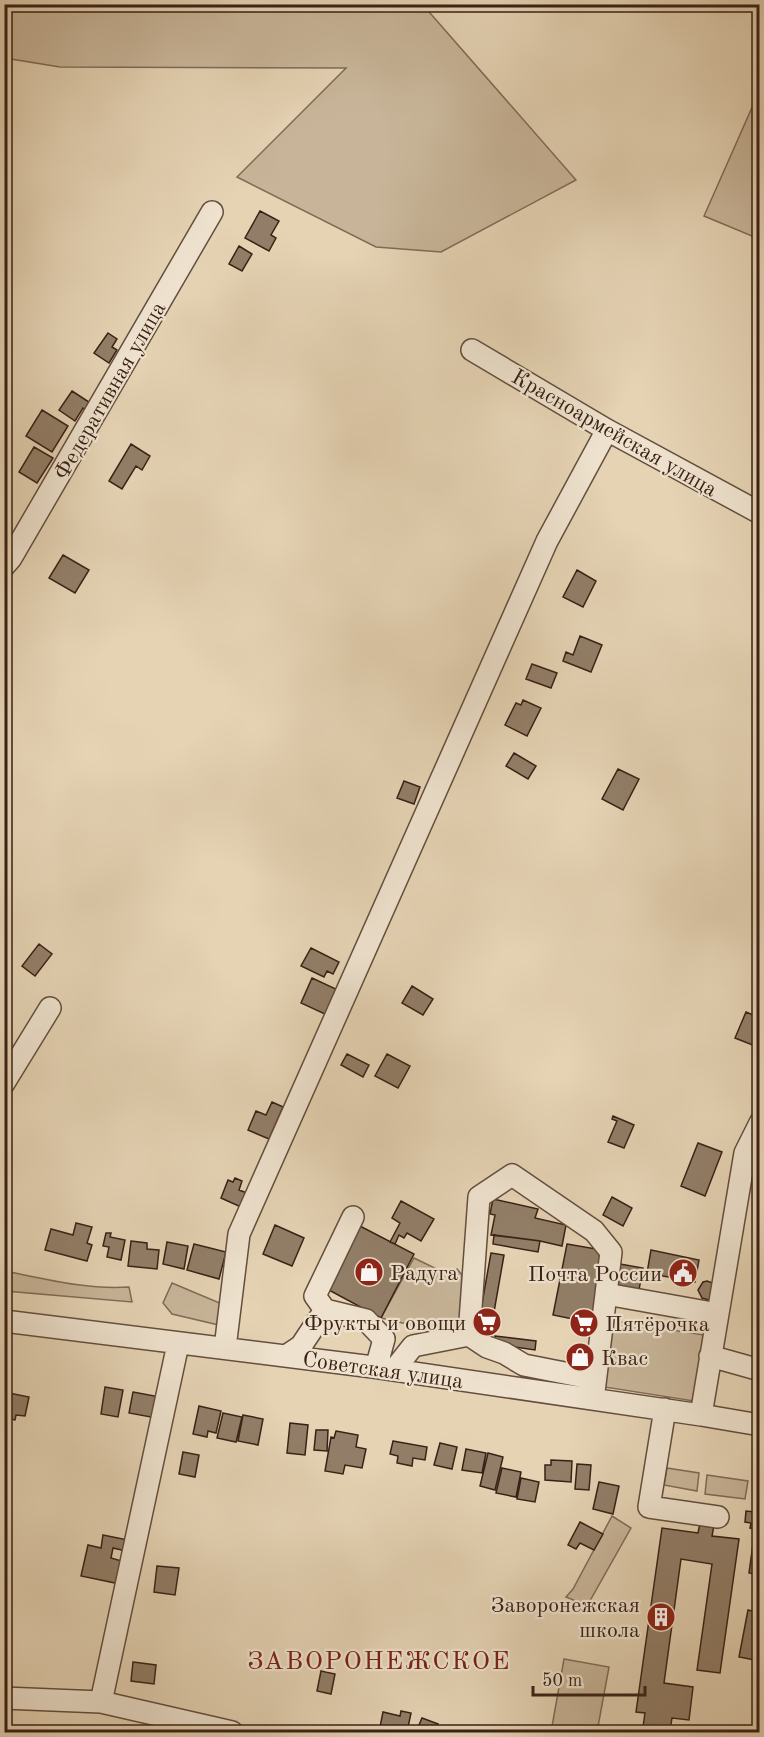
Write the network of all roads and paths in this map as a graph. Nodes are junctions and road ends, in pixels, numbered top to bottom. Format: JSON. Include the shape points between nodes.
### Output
{"nodes":[{"id":1,"x":212,"y":212,"type":"dead end"},
{"id":2,"x":472,"y":350,"type":"dead end"},
{"id":3,"x":607,"y":430,"type":"junction"},
{"id":4,"x":759,"y":513,"type":"edge"},
{"id":5,"x":4,"y":566,"type":"edge"},
{"id":6,"x":50,"y":1008,"type":"dead end"},
{"id":7,"x":4,"y":1083,"type":"edge"},
{"id":8,"x":759,"y":1123,"type":"edge"},
{"id":9,"x":353,"y":1217,"type":"dead end"},
{"id":10,"x":606,"y":1294,"type":"junction"},
{"id":11,"x":325,"y":1310,"type":"junction"},
{"id":12,"x":718,"y":1314,"type":"junction"},
{"id":13,"x":4,"y":1321,"type":"edge"},
{"id":14,"x":469,"y":1335,"type":"junction"},
{"id":15,"x":178,"y":1344,"type":"junction"},
{"id":16,"x":225,"y":1348,"type":"junction"},
{"id":17,"x":286,"y":1356,"type":"junction"},
{"id":18,"x":710,"y":1356,"type":"junction"},
{"id":19,"x":388,"y":1369,"type":"junction"},
{"id":20,"x":759,"y":1371,"type":"edge"},
{"id":21,"x":594,"y":1389,"type":"junction"},
{"id":22,"x":665,"y":1409,"type":"junction"},
{"id":23,"x":701,"y":1415,"type":"junction"},
{"id":24,"x":759,"y":1425,"type":"edge"},
{"id":25,"x":718,"y":1517,"type":"dead end"},
{"id":26,"x":4,"y":1698,"type":"edge"},
{"id":27,"x":101,"y":1702,"type":"junction"},
{"id":28,"x":232,"y":1732,"type":"edge"}],
"edges":[{"from":1,"to":5,"type":"street","name":"Федеративная улица"},
{"from":2,"to":3,"type":"street","name":"Красноармейская улица"},
{"from":3,"to":4,"type":"street","name":"Красноармейская улица"},
{"from":3,"to":16,"type":"street","via":[[547,541],[239,1234]]},
{"from":6,"to":7,"type":"street"},
{"from":8,"to":12,"type":"street","via":[[745,1153]]},
{"from":9,"to":11,"type":"street","via":[[315,1296]]},
{"from":10,"to":12,"type":"street"},
{"from":10,"to":14,"type":"street","via":[[610,1252],[594,1231],[512,1175],[479,1197]]},
{"from":10,"to":21,"type":"street"},
{"from":11,"to":17,"type":"street","via":[[301,1346]]},
{"from":11,"to":19,"type":"street","via":[[366,1320],[384,1339],[380,1357]]},
{"from":12,"to":18,"type":"street"},
{"from":13,"to":15,"type":"street","name":"Советская улица"},
{"from":14,"to":19,"type":"street","via":[[413,1346]]},
{"from":14,"to":21,"type":"street","via":[[524,1365]]},
{"from":15,"to":16,"type":"street","name":"Советская улица"},
{"from":15,"to":27,"type":"street"},
{"from":16,"to":17,"type":"street","name":"Советская улица"},
{"from":17,"to":19,"type":"street","name":"Советская улица"},
{"from":18,"to":20,"type":"street"},
{"from":18,"to":23,"type":"street"},
{"from":19,"to":21,"type":"street","name":"Советская улица"},
{"from":21,"to":22,"type":"street","name":"Советская улица"},
{"from":22,"to":23,"type":"street","name":"Советская улица"},
{"from":22,"to":25,"type":"street","via":[[649,1507]]},
{"from":23,"to":24,"type":"street","name":"Советская улица"},
{"from":26,"to":27,"type":"street"},
{"from":27,"to":28,"type":"street"}]}
